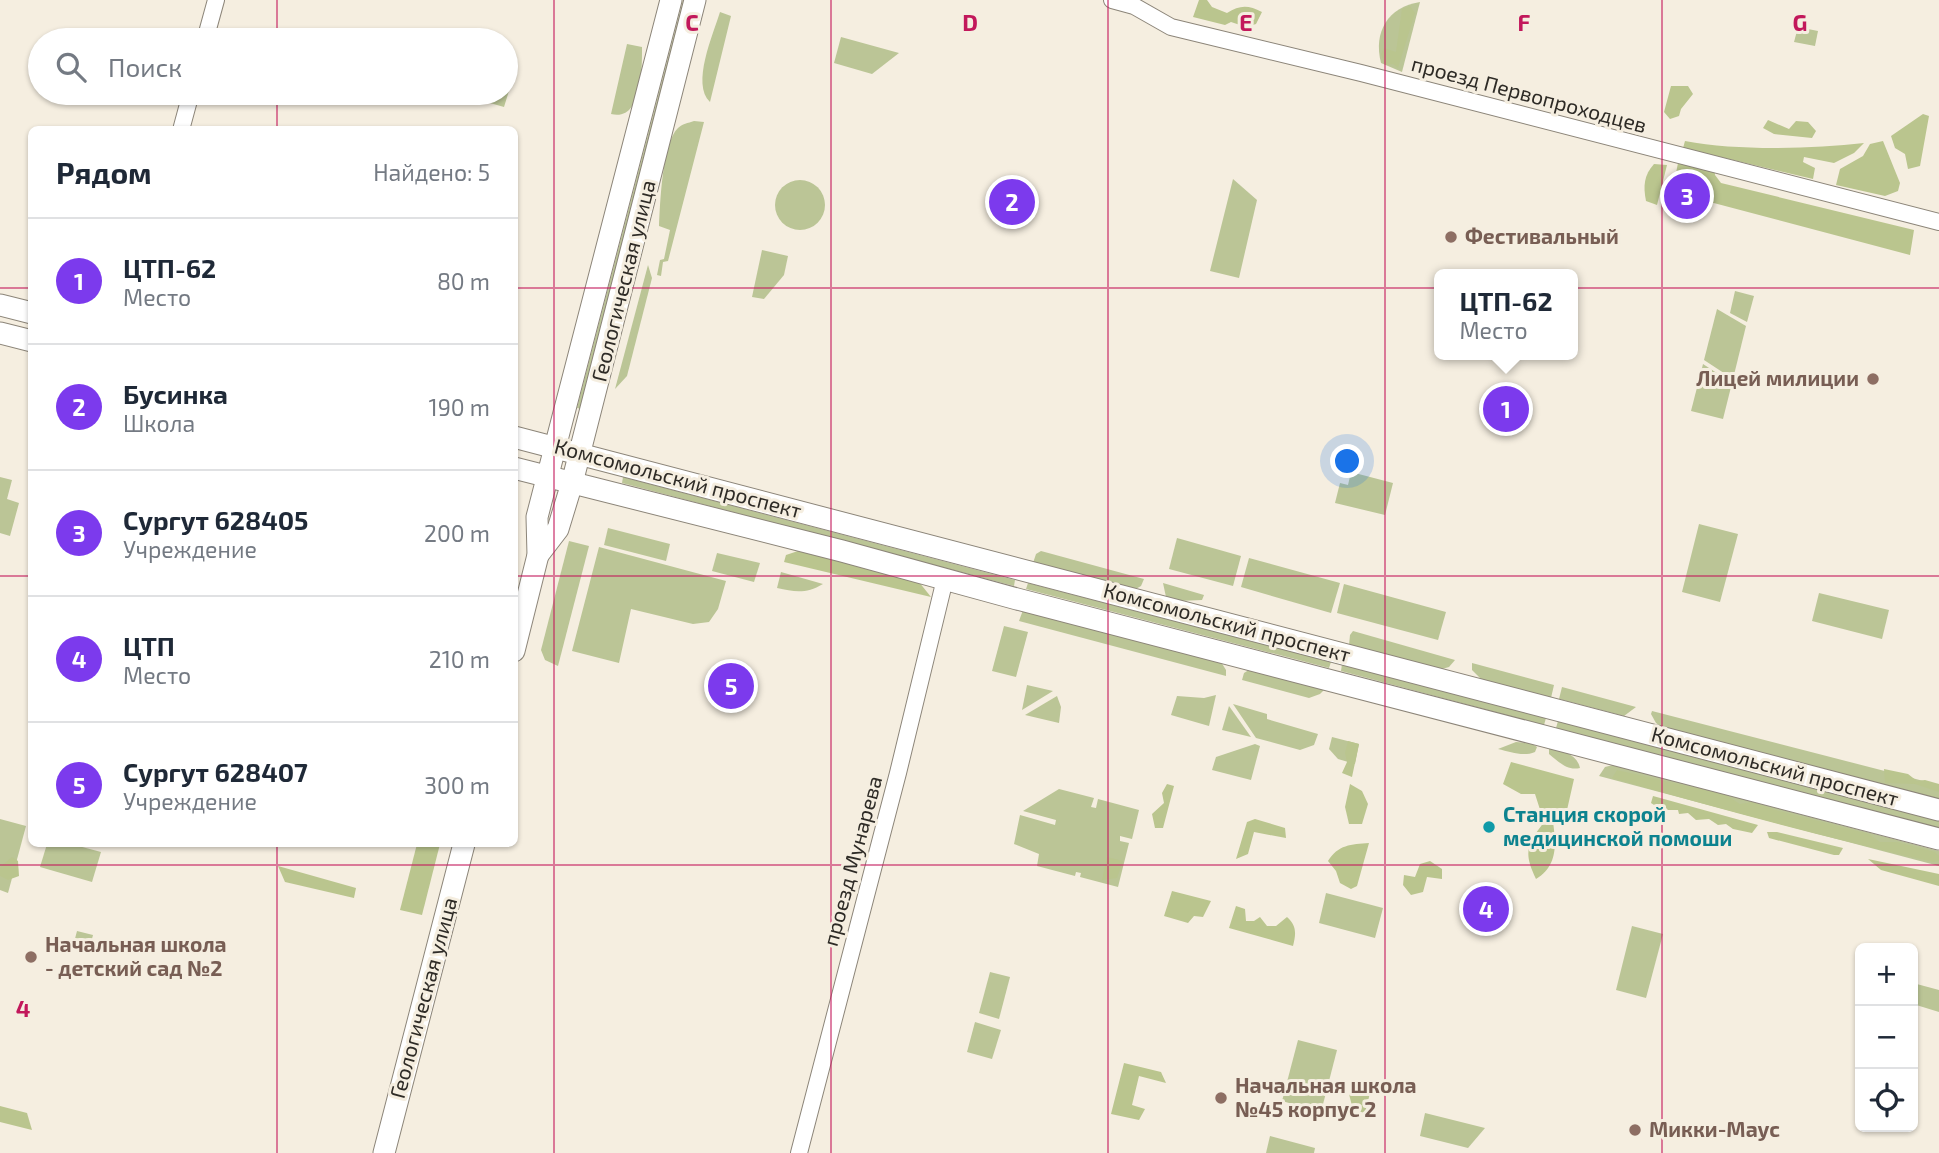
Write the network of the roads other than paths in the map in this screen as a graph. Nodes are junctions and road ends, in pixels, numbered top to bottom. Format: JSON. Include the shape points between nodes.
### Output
{"nodes":[{"id":1,"x":216,"y":0,"type":"edge"},
{"id":2,"x":671,"y":0,"type":"edge"},
{"id":3,"x":695,"y":0,"type":"edge"},
{"id":4,"x":1112,"y":0,"type":"edge"},
{"id":5,"x":208,"y":28,"type":"edge"},
{"id":6,"x":188,"y":105,"type":"edge"},
{"id":7,"x":182,"y":126,"type":"edge"},
{"id":8,"x":1939,"y":222,"type":"edge"},
{"id":9,"x":0,"y":305,"type":"edge"},
{"id":10,"x":28,"y":312,"type":"edge"},
{"id":11,"x":0,"y":333,"type":"edge"},
{"id":12,"x":28,"y":340,"type":"edge"},
{"id":13,"x":518,"y":438,"type":"edge"},
{"id":14,"x":555,"y":447,"type":"junction"},
{"id":15,"x":580,"y":453,"type":"junction"},
{"id":16,"x":518,"y":469,"type":"edge"},
{"id":17,"x":547,"y":477,"type":"junction"},
{"id":18,"x":572,"y":483,"type":"junction"},
{"id":19,"x":538,"y":555,"type":"junction"},
{"id":20,"x":945,"y":579,"type":"junction"},
{"id":21,"x":518,"y":635,"type":"edge"},
{"id":22,"x":1939,"y":810,"type":"edge"},
{"id":23,"x":1939,"y":839,"type":"edge"},
{"id":24,"x":463,"y":847,"type":"edge"},
{"id":25,"x":384,"y":1153,"type":"edge"},
{"id":26,"x":799,"y":1153,"type":"edge"}],
"edges":[{"from":1,"to":5,"type":"street"},
{"from":2,"to":14,"type":"main road","name":"Геологическая улица"},
{"from":3,"to":15,"type":"main road","name":"Геологическая улица"},
{"from":4,"to":8,"type":"street","name":"проезд Первопроходцев","via":[[1135,6],[1178,29]]},
{"from":6,"to":7,"type":"street"},
{"from":9,"to":10,"type":"main road"},
{"from":11,"to":12,"type":"main road"},
{"from":13,"to":14,"type":"main road","name":"Комсомольский проспект"},
{"from":14,"to":15,"type":"main road","name":"Комсомольский проспект"},
{"from":14,"to":17,"type":"main road","name":"Геологическая улица"},
{"from":15,"to":18,"type":"main road","name":"Геологическая улица"},
{"from":15,"to":22,"type":"main road","name":"Комсомольский проспект"},
{"from":16,"to":17,"type":"main road","name":"Комсомольский проспект"},
{"from":17,"to":18,"type":"main road","name":"Комсомольский проспект"},
{"from":17,"to":19,"type":"main road","name":"Геологическая улица","via":[[537,517]]},
{"from":18,"to":19,"type":"main road","name":"Геологическая улица","via":[[558,529]]},
{"from":18,"to":20,"type":"main road","name":"Комсомольский проспект"},
{"from":19,"to":21,"type":"main road","name":"Геологическая улица"},
{"from":20,"to":23,"type":"main road","name":"Комсомольский проспект"},
{"from":20,"to":26,"type":"street","name":"проезд Мунарева"},
{"from":24,"to":25,"type":"main road","name":"Геологическая улица"}]}
